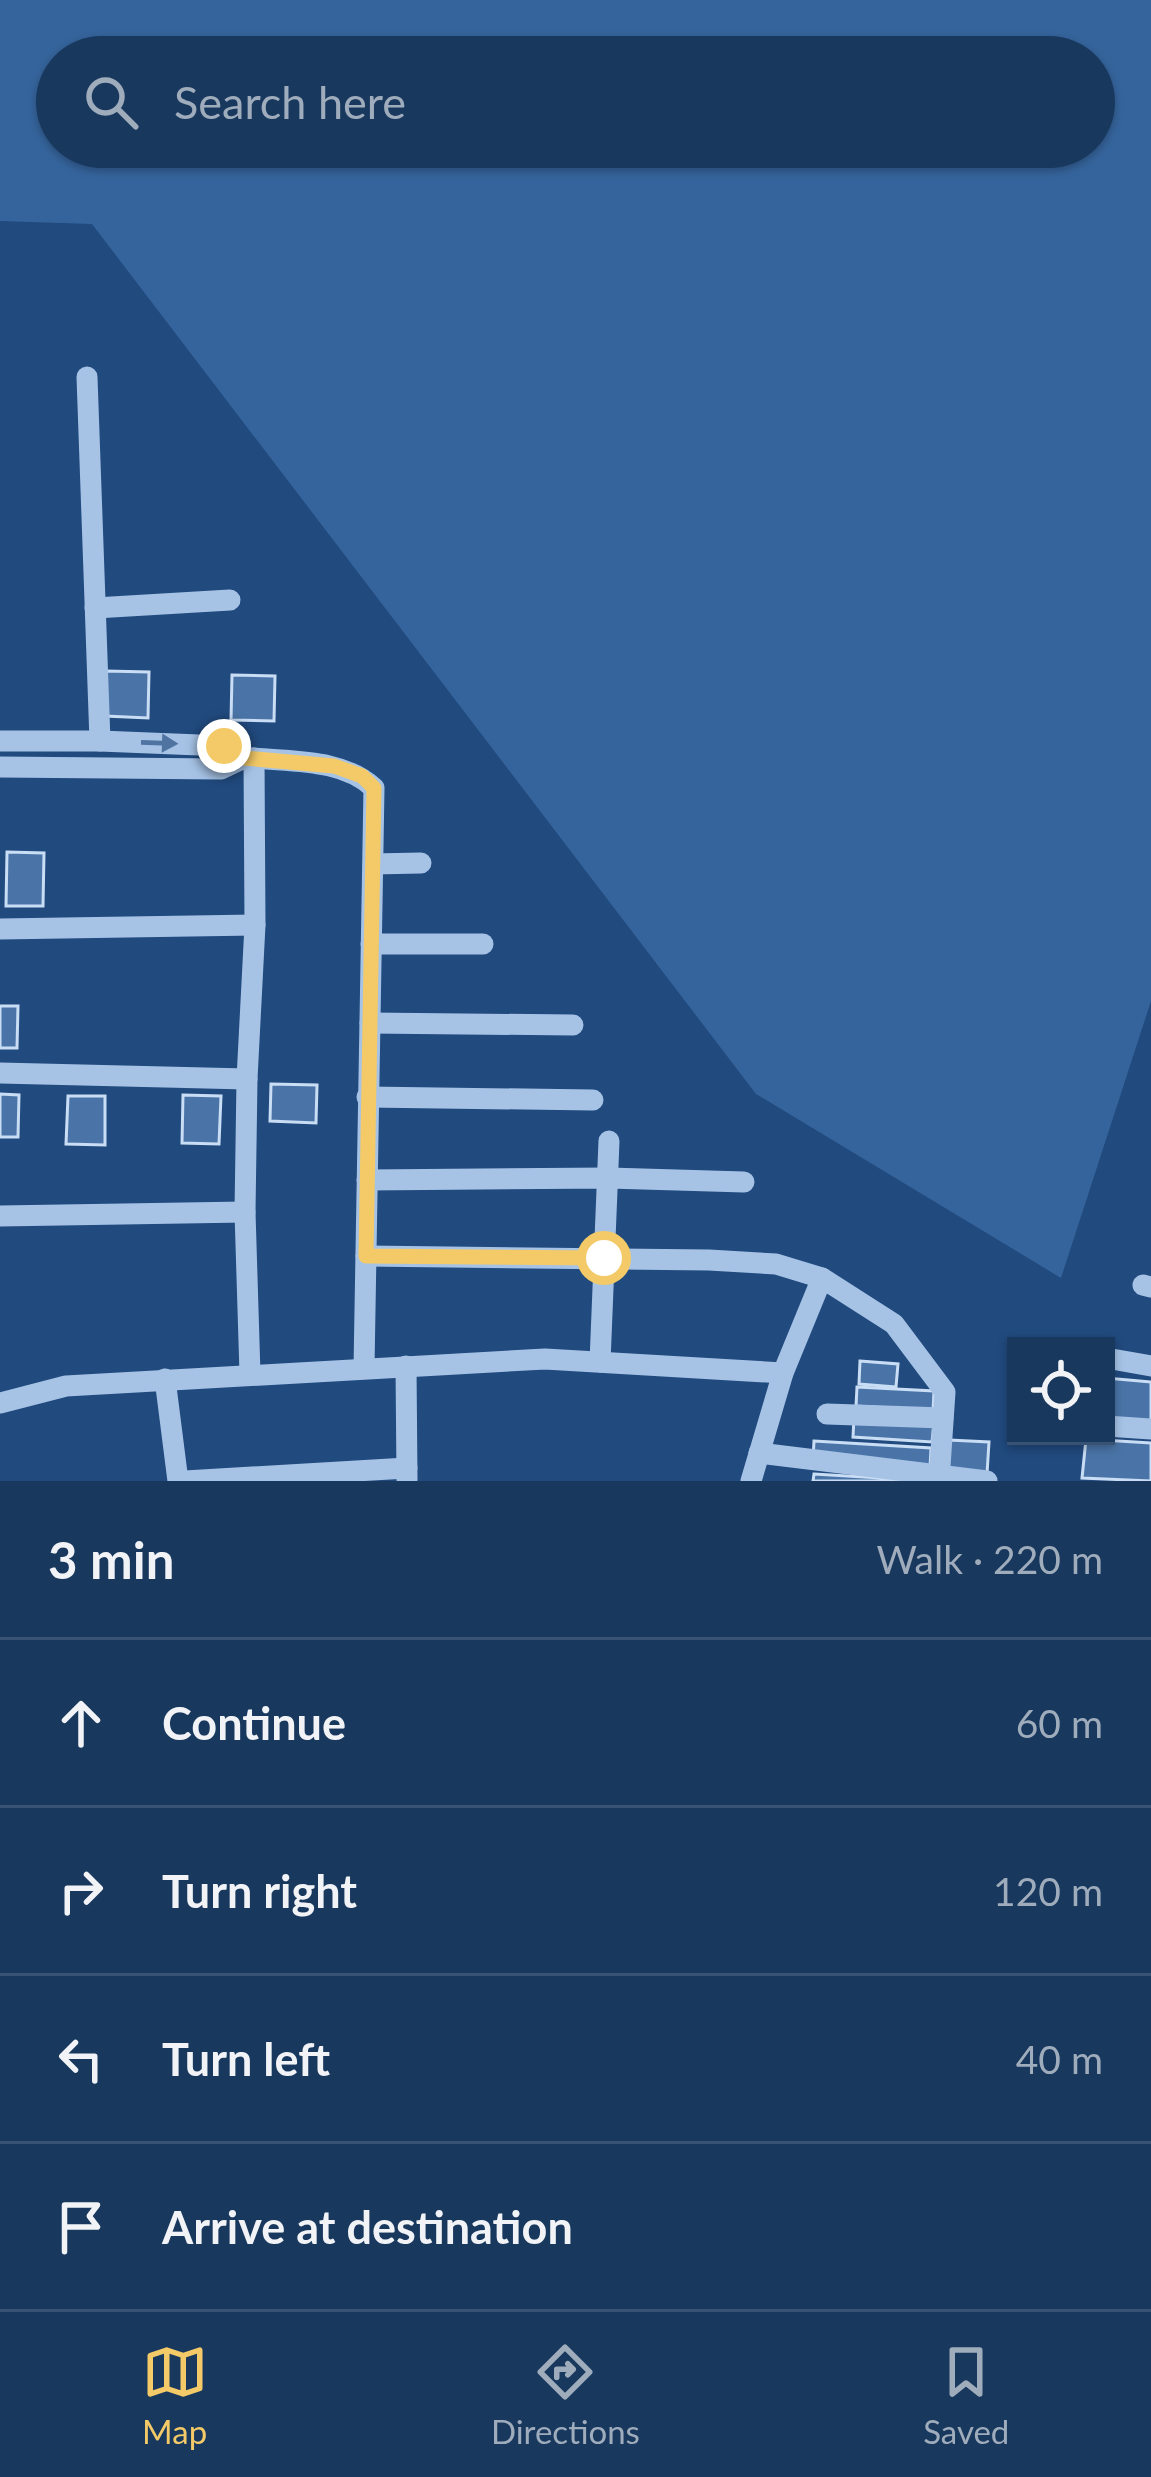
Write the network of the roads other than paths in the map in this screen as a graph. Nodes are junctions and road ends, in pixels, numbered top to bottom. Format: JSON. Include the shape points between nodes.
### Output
{"nodes":[{"id":1,"x":87,"y":376,"type":"dead end"},
{"id":2,"x":230,"y":600,"type":"dead end"},
{"id":3,"x":95,"y":608,"type":"junction"},
{"id":4,"x":0,"y":741,"type":"edge"},
{"id":5,"x":100,"y":741,"type":"junction"},
{"id":6,"x":249,"y":758,"type":"junction"},
{"id":7,"x":0,"y":767,"type":"edge"},
{"id":8,"x":421,"y":863,"type":"dead end"},
{"id":9,"x":373,"y":864,"type":"junction"},
{"id":10,"x":255,"y":925,"type":"junction"},
{"id":11,"x":0,"y":929,"type":"edge"},
{"id":12,"x":371,"y":944,"type":"junction"},
{"id":13,"x":484,"y":944,"type":"dead end"},
{"id":14,"x":370,"y":1023,"type":"junction"},
{"id":15,"x":573,"y":1024,"type":"dead end"},
{"id":16,"x":0,"y":1073,"type":"edge"},
{"id":17,"x":247,"y":1078,"type":"junction"},
{"id":18,"x":367,"y":1096,"type":"junction"},
{"id":19,"x":593,"y":1100,"type":"dead end"},
{"id":20,"x":609,"y":1142,"type":"dead end"},
{"id":21,"x":609,"y":1178,"type":"junction"},
{"id":22,"x":367,"y":1180,"type":"junction"},
{"id":23,"x":744,"y":1182,"type":"dead end"},
{"id":24,"x":245,"y":1213,"type":"junction"},
{"id":25,"x":0,"y":1216,"type":"edge"},
{"id":26,"x":366,"y":1256,"type":"junction"},
{"id":27,"x":604,"y":1258,"type":"junction"},
{"id":28,"x":822,"y":1278,"type":"junction"},
{"id":29,"x":1115,"y":1360,"type":"edge"},
{"id":30,"x":600,"y":1362,"type":"junction"},
{"id":31,"x":406,"y":1366,"type":"junction"},
{"id":32,"x":1151,"y":1366,"type":"edge"},
{"id":33,"x":364,"y":1368,"type":"junction"},
{"id":34,"x":783,"y":1373,"type":"junction"},
{"id":35,"x":250,"y":1374,"type":"junction"},
{"id":36,"x":165,"y":1379,"type":"junction"},
{"id":37,"x":0,"y":1403,"type":"edge"},
{"id":38,"x":827,"y":1414,"type":"dead end"},
{"id":39,"x":943,"y":1418,"type":"junction"},
{"id":40,"x":1115,"y":1427,"type":"edge"},
{"id":41,"x":1151,"y":1430,"type":"edge"},
{"id":42,"x":759,"y":1453,"type":"junction"},
{"id":43,"x":406,"y":1475,"type":"edge"},
{"id":44,"x":939,"y":1479,"type":"edge"},
{"id":45,"x":182,"y":1481,"type":"edge"},
{"id":46,"x":752,"y":1481,"type":"edge"},
{"id":47,"x":987,"y":1481,"type":"edge"}],
"edges":[{"from":1,"to":3,"type":"street"},
{"from":2,"to":3,"type":"street"},
{"from":3,"to":5,"type":"street"},
{"from":4,"to":5,"type":"street"},
{"from":5,"to":6,"type":"street","one_way":true,"via":[[224,746]]},
{"from":6,"to":7,"type":"street","via":[[220,769]]},
{"from":6,"to":9,"type":"street","via":[[362,776],[374,788]]},
{"from":6,"to":10,"type":"street"},
{"from":8,"to":9,"type":"street"},
{"from":9,"to":12,"type":"street"},
{"from":10,"to":11,"type":"street"},
{"from":10,"to":17,"type":"street"},
{"from":12,"to":13,"type":"street"},
{"from":12,"to":14,"type":"street"},
{"from":14,"to":15,"type":"street"},
{"from":14,"to":18,"type":"street"},
{"from":16,"to":17,"type":"street"},
{"from":17,"to":24,"type":"street"},
{"from":18,"to":19,"type":"street"},
{"from":18,"to":22,"type":"street"},
{"from":20,"to":21,"type":"street"},
{"from":21,"to":22,"type":"street"},
{"from":21,"to":23,"type":"street"},
{"from":21,"to":27,"type":"street"},
{"from":22,"to":26,"type":"street"},
{"from":24,"to":25,"type":"street"},
{"from":24,"to":35,"type":"street"},
{"from":26,"to":27,"type":"street"},
{"from":26,"to":33,"type":"street"},
{"from":27,"to":28,"type":"street","via":[[776,1264]]},
{"from":27,"to":30,"type":"street"},
{"from":28,"to":34,"type":"street"},
{"from":28,"to":39,"type":"street","via":[[894,1324],[945,1392]]},
{"from":29,"to":32,"type":"street"},
{"from":30,"to":31,"type":"street"},
{"from":30,"to":34,"type":"street"},
{"from":31,"to":33,"type":"street"},
{"from":31,"to":43,"type":"street"},
{"from":33,"to":35,"type":"street"},
{"from":34,"to":42,"type":"street"},
{"from":35,"to":36,"type":"street"},
{"from":36,"to":37,"type":"street","via":[[66,1385]]},
{"from":36,"to":45,"type":"street"},
{"from":38,"to":39,"type":"street"},
{"from":39,"to":44,"type":"street"},
{"from":40,"to":41,"type":"street"},
{"from":42,"to":44,"type":"street"},
{"from":42,"to":46,"type":"street"},
{"from":43,"to":45,"type":"street"},
{"from":44,"to":47,"type":"street"}]}
